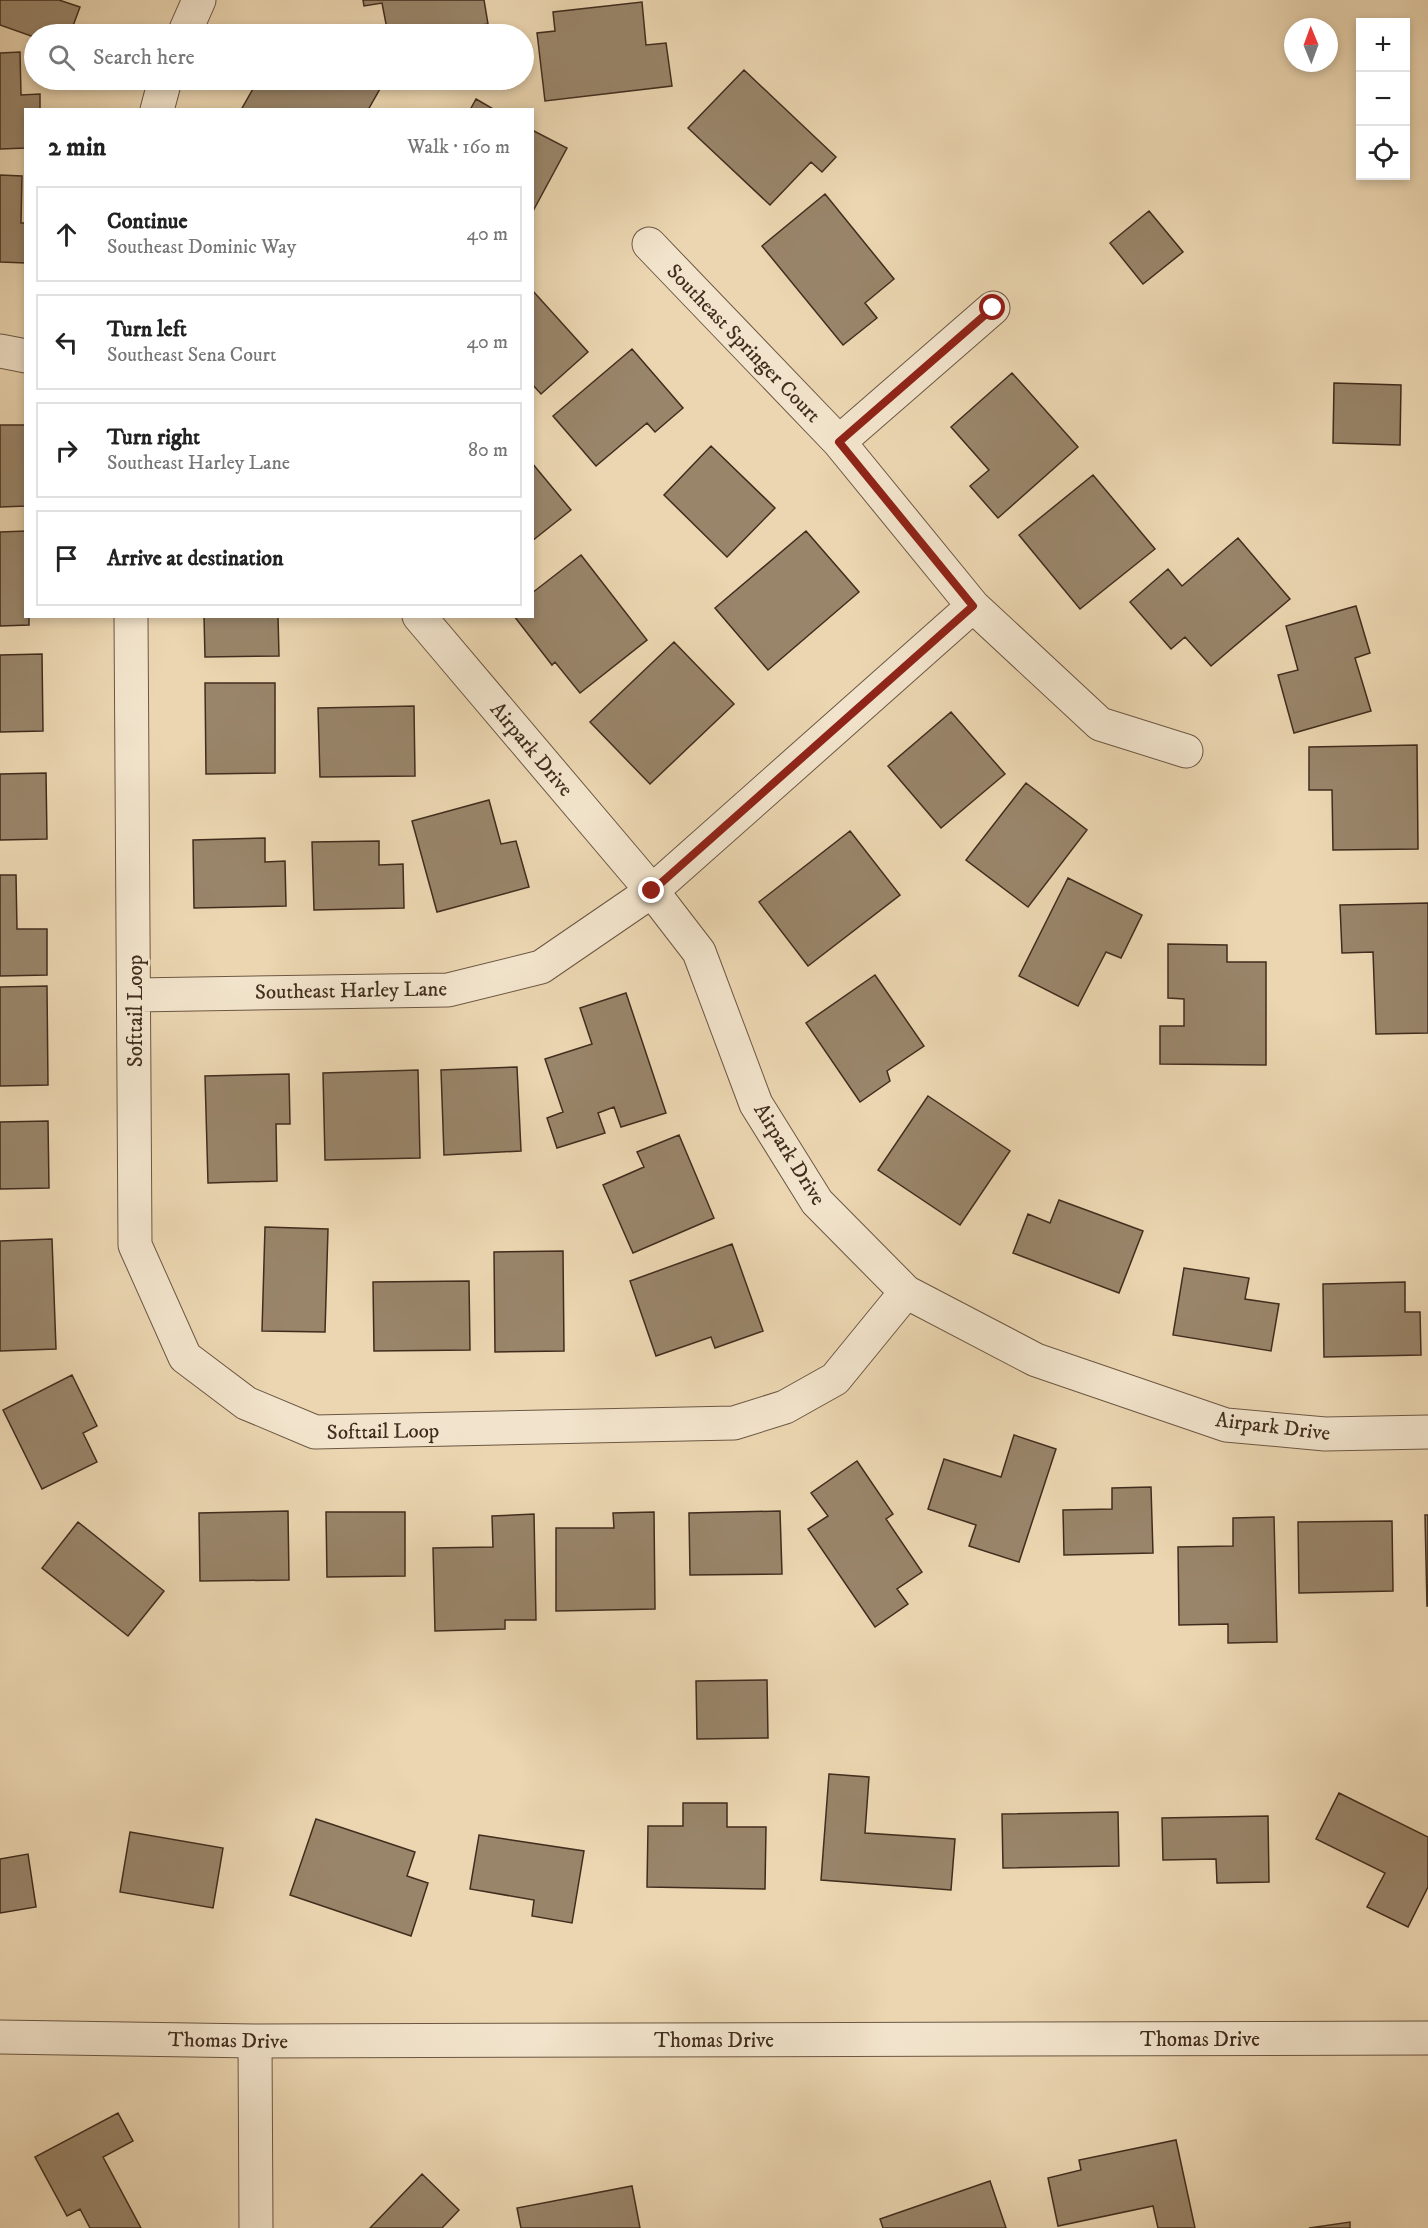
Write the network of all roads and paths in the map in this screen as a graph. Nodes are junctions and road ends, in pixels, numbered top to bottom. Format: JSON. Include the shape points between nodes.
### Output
{"nodes":[{"id":1,"x":199,"y":0,"type":"edge"},
{"id":2,"x":188,"y":24,"type":"edge"},
{"id":3,"x":162,"y":90,"type":"edge"},
{"id":4,"x":158,"y":108,"type":"edge"},
{"id":5,"x":649,"y":244,"type":"dead end"},
{"id":6,"x":993,"y":308,"type":"dead end"},
{"id":7,"x":0,"y":351,"type":"edge"},
{"id":8,"x":24,"y":356,"type":"edge"},
{"id":9,"x":839,"y":442,"type":"junction"},
{"id":10,"x":973,"y":606,"type":"junction"},
{"id":11,"x":131,"y":618,"type":"edge"},
{"id":12,"x":421,"y":618,"type":"edge"},
{"id":13,"x":1186,"y":752,"type":"dead end"},
{"id":14,"x":652,"y":891,"type":"junction"},
{"id":15,"x":135,"y":995,"type":"junction"},
{"id":16,"x":906,"y":1292,"type":"junction"},
{"id":17,"x":1428,"y":1432,"type":"edge"},
{"id":18,"x":0,"y":2037,"type":"edge"},
{"id":19,"x":1428,"y":2038,"type":"edge"},
{"id":20,"x":255,"y":2041,"type":"junction"},
{"id":21,"x":256,"y":2228,"type":"edge"}],
"edges":[{"from":1,"to":2,"type":"street"},
{"from":3,"to":4,"type":"street"},
{"from":5,"to":9,"type":"street","name":"Southeast Springer Court"},
{"from":6,"to":9,"type":"street"},
{"from":7,"to":8,"type":"street"},
{"from":9,"to":10,"type":"street","name":"Southeast Springer Court"},
{"from":10,"to":13,"type":"street","name":"Southeast Springer Court","via":[[1100,724]]},
{"from":10,"to":14,"type":"street","name":"Southeast Harley Lane"},
{"from":11,"to":15,"type":"street","name":"Softtail Loop"},
{"from":12,"to":14,"type":"street","name":"Airpark Drive"},
{"from":14,"to":15,"type":"street","name":"Southeast Harley Lane","via":[[541,967],[448,990]]},
{"from":14,"to":16,"type":"street","name":"Airpark Drive","via":[[699,952],[756,1104],[817,1202]]},
{"from":15,"to":16,"type":"street","name":"Softtail Loop","via":[[135,1245],[185,1356],[246,1403],[315,1432],[734,1423],[785,1407],[835,1379]]},
{"from":16,"to":17,"type":"street","name":"Airpark Drive","via":[[1036,1360],[1226,1425],[1325,1434]]},
{"from":18,"to":20,"type":"street","name":"Thomas Drive"},
{"from":19,"to":20,"type":"street","name":"Thomas Drive"},
{"from":20,"to":21,"type":"street"}]}
